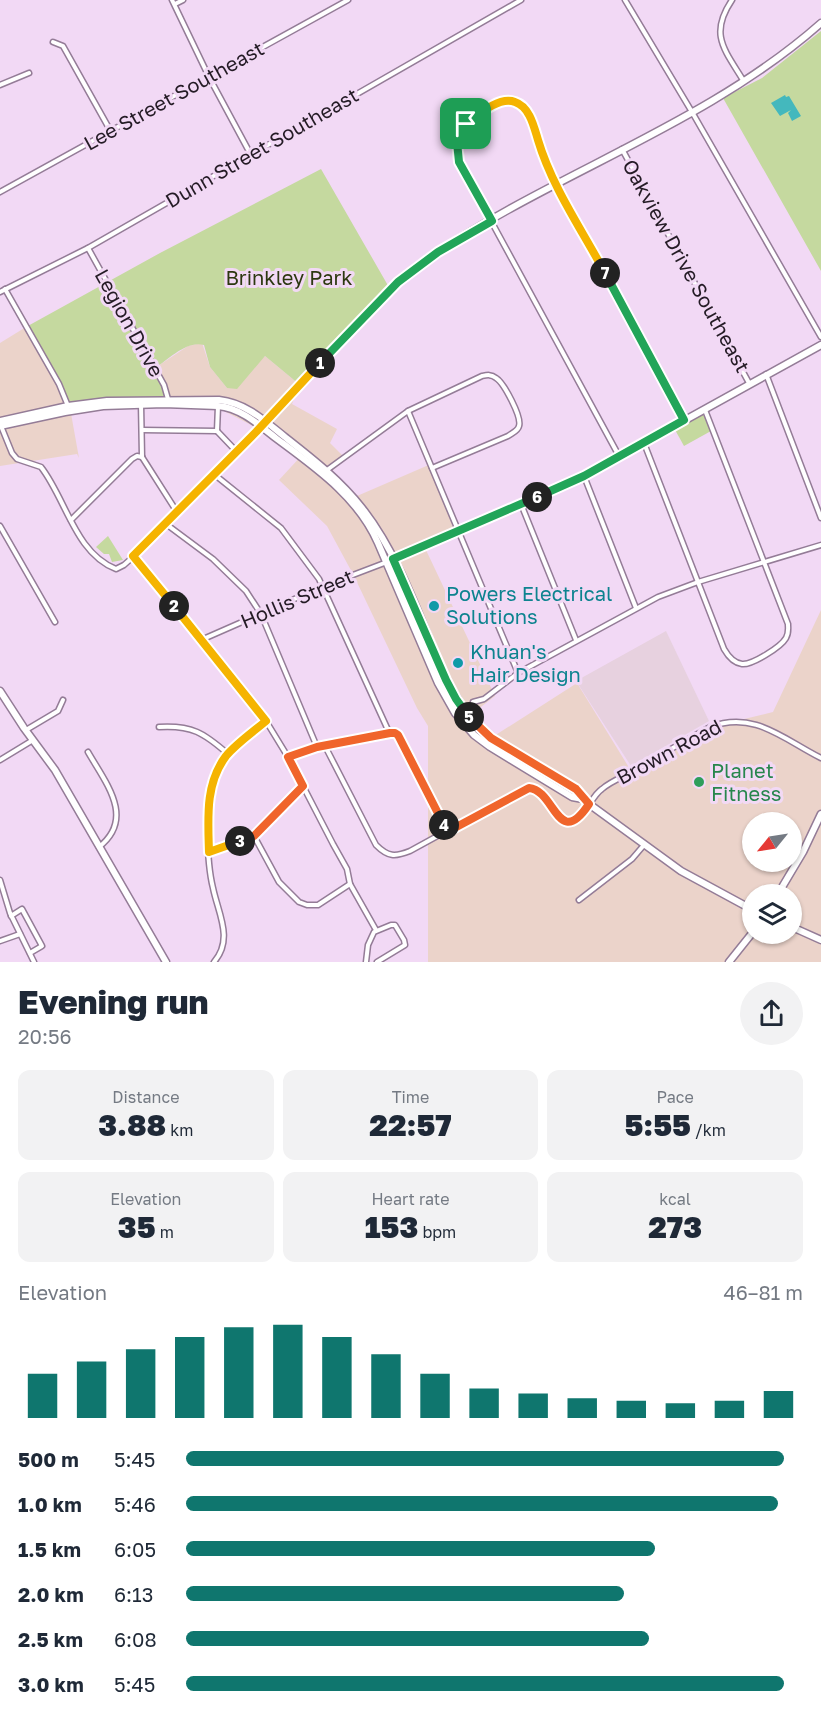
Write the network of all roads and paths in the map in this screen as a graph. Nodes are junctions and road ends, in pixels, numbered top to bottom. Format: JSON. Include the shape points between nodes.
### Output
{"nodes":[{"id":1,"x":183,"y":0,"type":"edge"},
{"id":2,"x":348,"y":0,"type":"edge"},
{"id":3,"x":521,"y":0,"type":"edge"},
{"id":4,"x":625,"y":0,"type":"edge"},
{"id":5,"x":732,"y":0,"type":"edge"},
{"id":6,"x":173,"y":2,"type":"edge"},
{"id":7,"x":821,"y":23,"type":"edge"},
{"id":8,"x":53,"y":42,"type":"dead end"},
{"id":9,"x":29,"y":73,"type":"dead end"},
{"id":10,"x":209,"y":77,"type":"junction"},
{"id":11,"x":744,"y":82,"type":"junction"},
{"id":12,"x":0,"y":85,"type":"edge"},
{"id":13,"x":692,"y":112,"type":"junction"},
{"id":14,"x":110,"y":130,"type":"junction"},
{"id":15,"x":622,"y":149,"type":"junction"},
{"id":16,"x":251,"y":154,"type":"junction"},
{"id":17,"x":557,"y":185,"type":"junction"},
{"id":18,"x":0,"y":192,"type":"edge"},
{"id":19,"x":492,"y":221,"type":"junction"},
{"id":20,"x":88,"y":248,"type":"junction"},
{"id":21,"x":5,"y":289,"type":"junction"},
{"id":22,"x":0,"y":292,"type":"edge"},
{"id":23,"x":821,"y":337,"type":"edge"},
{"id":24,"x":821,"y":345,"type":"edge"},
{"id":25,"x":766,"y":374,"type":"junction"},
{"id":26,"x":749,"y":383,"type":"junction"},
{"id":27,"x":168,"y":399,"type":"junction"},
{"id":28,"x":141,"y":404,"type":"junction"},
{"id":29,"x":69,"y":406,"type":"junction"},
{"id":30,"x":218,"y":406,"type":"junction"},
{"id":31,"x":704,"y":408,"type":"junction"},
{"id":32,"x":408,"y":411,"type":"junction"},
{"id":33,"x":684,"y":420,"type":"junction"},
{"id":34,"x":0,"y":421,"type":"edge"},
{"id":35,"x":263,"y":424,"type":"junction"},
{"id":36,"x":0,"y":426,"type":"edge"},
{"id":37,"x":142,"y":430,"type":"junction"},
{"id":38,"x":217,"y":431,"type":"junction"},
{"id":39,"x":644,"y":442,"type":"junction"},
{"id":40,"x":237,"y":452,"type":"junction"},
{"id":41,"x":619,"y":456,"type":"junction"},
{"id":42,"x":142,"y":457,"type":"junction"},
{"id":43,"x":432,"y":468,"type":"junction"},
{"id":44,"x":327,"y":470,"type":"junction"},
{"id":45,"x":214,"y":475,"type":"junction"},
{"id":46,"x":584,"y":476,"type":"junction"},
{"id":47,"x":521,"y":504,"type":"junction"},
{"id":48,"x":178,"y":512,"type":"junction"},
{"id":49,"x":821,"y":518,"type":"edge"},
{"id":50,"x":71,"y":520,"type":"junction"},
{"id":51,"x":166,"y":524,"type":"junction"},
{"id":52,"x":0,"y":526,"type":"edge"},
{"id":53,"x":457,"y":531,"type":"junction"},
{"id":54,"x":821,"y":545,"type":"edge"},
{"id":55,"x":133,"y":556,"type":"junction"},
{"id":56,"x":393,"y":559,"type":"junction"},
{"id":57,"x":386,"y":562,"type":"junction"},
{"id":58,"x":764,"y":563,"type":"junction"},
{"id":59,"x":698,"y":582,"type":"junction"},
{"id":60,"x":324,"y":586,"type":"junction"},
{"id":61,"x":636,"y":608,"type":"junction"},
{"id":62,"x":261,"y":614,"type":"junction"},
{"id":63,"x":55,"y":622,"type":"dead end"},
{"id":64,"x":201,"y":640,"type":"junction"},
{"id":65,"x":576,"y":640,"type":"junction"},
{"id":66,"x":518,"y":673,"type":"junction"},
{"id":67,"x":0,"y":691,"type":"edge"},
{"id":68,"x":63,"y":700,"type":"dead end"},
{"id":69,"x":473,"y":702,"type":"dead end"},
{"id":70,"x":266,"y":721,"type":"junction"},
{"id":71,"x":159,"y":726,"type":"dead end"},
{"id":72,"x":26,"y":730,"type":"junction"},
{"id":73,"x":390,"y":733,"type":"junction"},
{"id":74,"x":33,"y":740,"type":"junction"},
{"id":75,"x":325,"y":746,"type":"junction"},
{"id":76,"x":317,"y":747,"type":"junction"},
{"id":77,"x":88,"y":752,"type":"dead end"},
{"id":78,"x":228,"y":754,"type":"junction"},
{"id":79,"x":288,"y":757,"type":"junction"},
{"id":80,"x":821,"y":758,"type":"edge"},
{"id":81,"x":0,"y":760,"type":"edge"},
{"id":82,"x":303,"y":786,"type":"junction"},
{"id":83,"x":586,"y":801,"type":"junction"},
{"id":84,"x":821,"y":814,"type":"edge"},
{"id":85,"x":447,"y":832,"type":"junction"},
{"id":86,"x":254,"y":836,"type":"junction"},
{"id":87,"x":645,"y":844,"type":"junction"},
{"id":88,"x":99,"y":847,"type":"junction"},
{"id":89,"x":209,"y":852,"type":"junction"},
{"id":90,"x":0,"y":880,"type":"edge"},
{"id":91,"x":350,"y":884,"type":"junction"},
{"id":92,"x":784,"y":884,"type":"edge"},
{"id":93,"x":579,"y":900,"type":"dead end"},
{"id":94,"x":742,"y":904,"type":"edge"},
{"id":95,"x":11,"y":916,"type":"junction"},
{"id":96,"x":376,"y":930,"type":"junction"},
{"id":97,"x":802,"y":931,"type":"edge"},
{"id":98,"x":20,"y":934,"type":"junction"},
{"id":99,"x":821,"y":940,"type":"edge"},
{"id":100,"x":0,"y":941,"type":"edge"},
{"id":101,"x":743,"y":944,"type":"edge"},
{"id":102,"x":29,"y":953,"type":"junction"},
{"id":103,"x":34,"y":962,"type":"edge"},
{"id":104,"x":166,"y":962,"type":"edge"},
{"id":105,"x":214,"y":962,"type":"edge"},
{"id":106,"x":366,"y":962,"type":"edge"},
{"id":107,"x":377,"y":962,"type":"edge"},
{"id":108,"x":729,"y":962,"type":"edge"}],
"edges":[{"from":1,"to":6,"type":"street"},
{"from":2,"to":10,"type":"street","name":"Lee Street Southeast"},
{"from":3,"to":16,"type":"street","name":"Dunn Street Southeast"},
{"from":4,"to":13,"type":"street"},
{"from":5,"to":11,"type":"street","via":[[722,18],[720,37]]},
{"from":6,"to":10,"type":"street"},
{"from":7,"to":11,"type":"main road"},
{"from":8,"to":14,"type":"street","via":[[63,46]]},
{"from":9,"to":12,"type":"street"},
{"from":10,"to":14,"type":"street","name":"Lee Street Southeast"},
{"from":10,"to":16,"type":"street"},
{"from":11,"to":13,"type":"main road"},
{"from":13,"to":15,"type":"main road"},
{"from":13,"to":23,"type":"street"},
{"from":14,"to":18,"type":"street","name":"Lee Street Southeast"},
{"from":15,"to":17,"type":"main road"},
{"from":15,"to":26,"type":"street","name":"Oakview Drive Southeast"},
{"from":16,"to":20,"type":"street","name":"Dunn Street Southeast"},
{"from":17,"to":19,"type":"main road"},
{"from":17,"to":19,"type":"street","via":[[526,110],[512,101],[495,105],[466,124],[457,142],[459,162]]},
{"from":17,"to":33,"type":"street"},
{"from":19,"to":35,"type":"main road","via":[[438,252],[398,282]]},
{"from":19,"to":41,"type":"street"},
{"from":20,"to":21,"type":"street","name":"Dunn Street Southeast"},
{"from":20,"to":27,"type":"street","name":"Legion Drive","via":[[164,385]]},
{"from":21,"to":22,"type":"street","name":"Dunn Street Southeast"},
{"from":21,"to":29,"type":"street"},
{"from":24,"to":25,"type":"main road"},
{"from":25,"to":26,"type":"main road"},
{"from":25,"to":49,"type":"street","name":"Oakview Drive Southeast"},
{"from":26,"to":31,"type":"main road"},
{"from":27,"to":29,"type":"main road"},
{"from":27,"to":35,"type":"main road","via":[[226,401],[243,406]]},
{"from":28,"to":30,"type":"main road"},
{"from":28,"to":36,"type":"main road","via":[[76,410]]},
{"from":28,"to":37,"type":"street"},
{"from":29,"to":34,"type":"main road"},
{"from":30,"to":35,"type":"main road"},
{"from":30,"to":38,"type":"street"},
{"from":31,"to":33,"type":"main road"},
{"from":31,"to":58,"type":"street"},
{"from":32,"to":43,"type":"street"},
{"from":32,"to":43,"type":"street","via":[[486,375],[499,381],[518,417],[519,427],[513,432]]},
{"from":32,"to":44,"type":"street"},
{"from":33,"to":39,"type":"main road"},
{"from":35,"to":40,"type":"street"},
{"from":35,"to":44,"type":"main road"},
{"from":35,"to":57,"type":"main road","via":[[344,494],[371,529]]},
{"from":36,"to":50,"type":"street","via":[[14,457],[44,470]]},
{"from":37,"to":38,"type":"street"},
{"from":37,"to":42,"type":"street"},
{"from":38,"to":40,"type":"street"},
{"from":39,"to":41,"type":"main road"},
{"from":39,"to":59,"type":"street"},
{"from":40,"to":45,"type":"street"},
{"from":41,"to":46,"type":"main road"},
{"from":42,"to":48,"type":"street"},
{"from":42,"to":50,"type":"street","via":[[135,457]]},
{"from":43,"to":53,"type":"street"},
{"from":44,"to":56,"type":"main road","via":[[363,509]]},
{"from":45,"to":48,"type":"street"},
{"from":45,"to":60,"type":"street","via":[[281,528]]},
{"from":46,"to":47,"type":"main road"},
{"from":46,"to":61,"type":"street"},
{"from":47,"to":53,"type":"main road"},
{"from":47,"to":65,"type":"street"},
{"from":48,"to":51,"type":"street"},
{"from":50,"to":55,"type":"street","via":[[90,549],[112,567],[121,567]]},
{"from":51,"to":55,"type":"street"},
{"from":51,"to":62,"type":"street","via":[[213,559],[246,591]]},
{"from":52,"to":63,"type":"street"},
{"from":53,"to":56,"type":"main road"},
{"from":53,"to":66,"type":"street"},
{"from":54,"to":58,"type":"street"},
{"from":55,"to":64,"type":"street"},
{"from":56,"to":57,"type":"street","name":"Hollis Street"},
{"from":56,"to":83,"type":"main road","via":[[446,680],[467,714],[491,738],[576,789]]},
{"from":57,"to":60,"type":"street","name":"Hollis Street"},
{"from":57,"to":83,"type":"main road","via":[[438,683],[460,719],[496,752],[572,797]]},
{"from":58,"to":59,"type":"street"},
{"from":58,"to":59,"type":"street","via":[[789,630],[782,643],[750,663],[737,662],[727,654]]},
{"from":59,"to":61,"type":"street"},
{"from":60,"to":62,"type":"street","name":"Hollis Street"},
{"from":60,"to":73,"type":"street"},
{"from":61,"to":65,"type":"street"},
{"from":62,"to":64,"type":"street","name":"Hollis Street"},
{"from":62,"to":76,"type":"street"},
{"from":64,"to":70,"type":"street"},
{"from":65,"to":66,"type":"street"},
{"from":66,"to":69,"type":"street","via":[[484,699]]},
{"from":67,"to":72,"type":"main road"},
{"from":68,"to":72,"type":"street","via":[[58,711]]},
{"from":70,"to":78,"type":"street"},
{"from":70,"to":79,"type":"street"},
{"from":71,"to":78,"type":"street","via":[[198,731]]},
{"from":72,"to":74,"type":"main road"},
{"from":73,"to":75,"type":"street"},
{"from":73,"to":85,"type":"street","via":[[398,735]]},
{"from":74,"to":81,"type":"street"},
{"from":74,"to":88,"type":"main road"},
{"from":75,"to":76,"type":"street"},
{"from":75,"to":85,"type":"street","name":"Brown Road","via":[[376,845],[388,855],[410,851]]},
{"from":76,"to":79,"type":"street"},
{"from":77,"to":88,"type":"street","via":[[117,807],[112,835]]},
{"from":78,"to":89,"type":"street","via":[[210,790]]},
{"from":79,"to":82,"type":"street"},
{"from":80,"to":83,"type":"street","name":"Brown Road","via":[[750,722],[728,721],[710,727]]},
{"from":82,"to":86,"type":"street"},
{"from":82,"to":91,"type":"street","via":[[347,868]]},
{"from":83,"to":85,"type":"street","name":"Brown Road","via":[[579,817],[566,820],[557,817],[541,792],[525,788]]},
{"from":83,"to":87,"type":"main road"},
{"from":84,"to":92,"type":"main road"},
{"from":86,"to":89,"type":"street"},
{"from":86,"to":91,"type":"street","via":[[279,882],[299,902],[318,905]]},
{"from":87,"to":93,"type":"street","via":[[632,859]]},
{"from":87,"to":94,"type":"main road","via":[[686,874]]},
{"from":88,"to":104,"type":"main road"},
{"from":89,"to":105,"type":"street","via":[[212,886],[225,933],[221,954]]},
{"from":90,"to":95,"type":"street"},
{"from":91,"to":96,"type":"street"},
{"from":95,"to":98,"type":"street"},
{"from":95,"to":102,"type":"street","via":[[22,909],[42,946]]},
{"from":96,"to":106,"type":"street","via":[[369,942]]},
{"from":96,"to":107,"type":"street","via":[[395,925],[405,943]]},
{"from":97,"to":99,"type":"main road"},
{"from":98,"to":100,"type":"street"},
{"from":98,"to":102,"type":"street"},
{"from":101,"to":108,"type":"main road"},
{"from":102,"to":103,"type":"street"}]}
